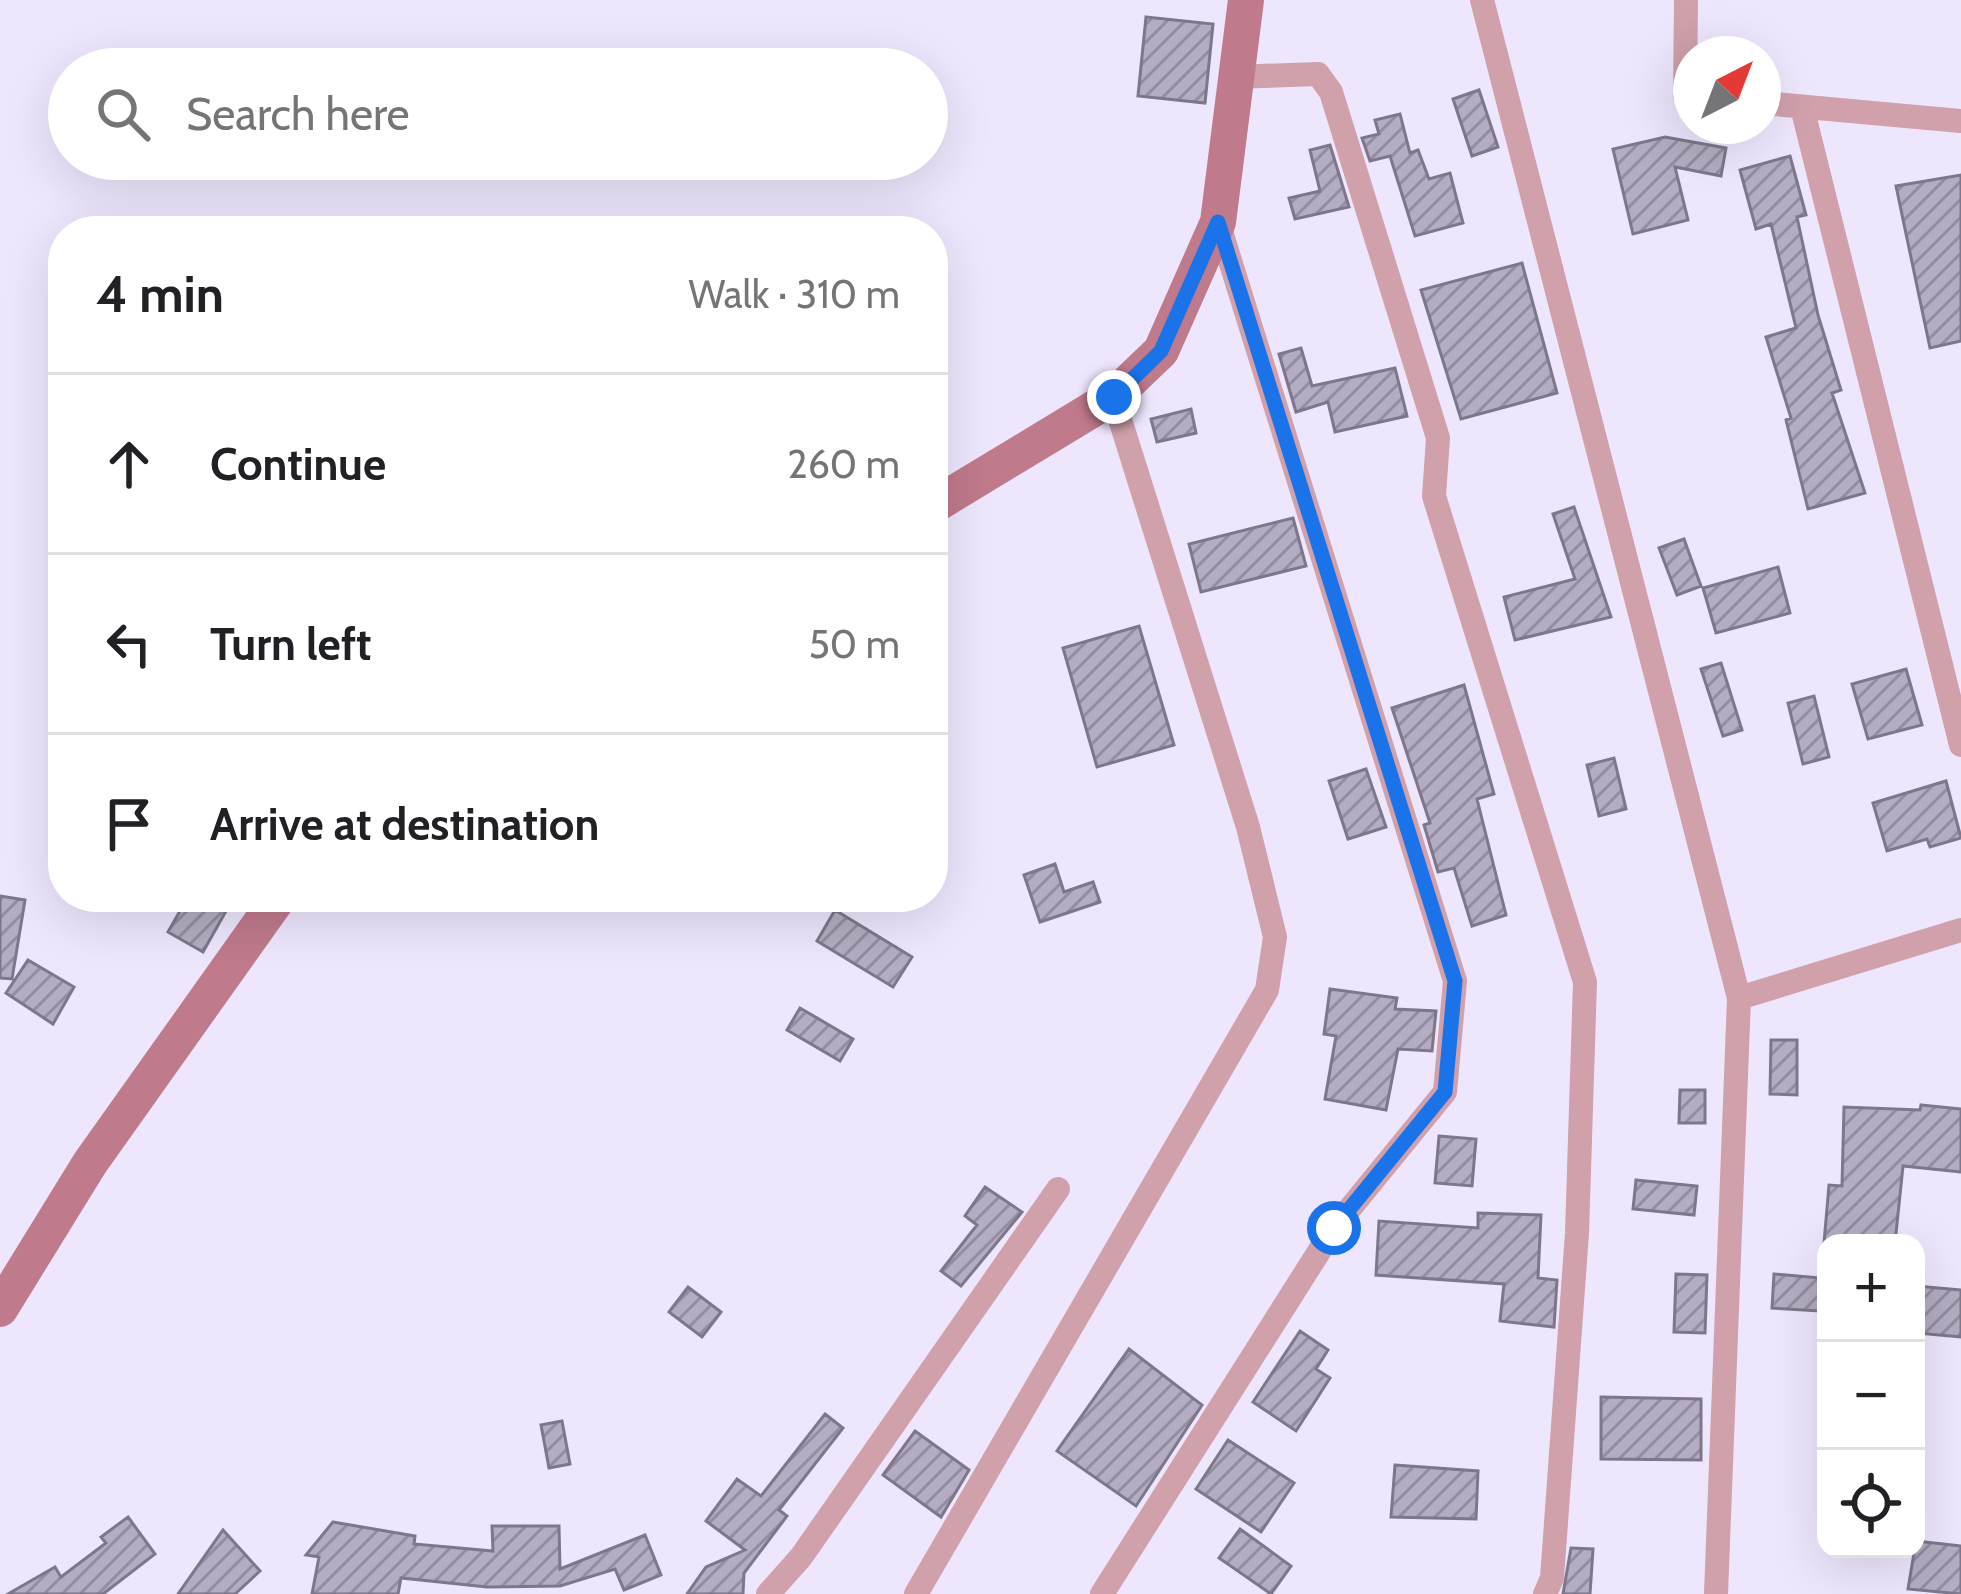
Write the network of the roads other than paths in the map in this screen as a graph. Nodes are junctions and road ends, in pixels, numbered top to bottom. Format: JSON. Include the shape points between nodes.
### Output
{"nodes":[{"id":1,"x":1246,"y":0,"type":"edge"},
{"id":2,"x":1482,"y":0,"type":"edge"},
{"id":3,"x":1687,"y":0,"type":"edge"},
{"id":4,"x":1686,"y":36,"type":"edge"},
{"id":5,"x":1233,"y":77,"type":"junction"},
{"id":6,"x":1781,"y":105,"type":"edge"},
{"id":7,"x":1802,"y":107,"type":"junction"},
{"id":8,"x":1961,"y":121,"type":"edge"},
{"id":9,"x":1218,"y":222,"type":"junction"},
{"id":10,"x":1114,"y":397,"type":"junction"},
{"id":11,"x":948,"y":497,"type":"edge"},
{"id":12,"x":1961,"y":746,"type":"edge"},
{"id":13,"x":268,"y":912,"type":"edge"},
{"id":14,"x":1961,"y":930,"type":"edge"},
{"id":15,"x":1739,"y":998,"type":"junction"},
{"id":16,"x":1058,"y":1189,"type":"dead end"},
{"id":17,"x":0,"y":1309,"type":"edge"},
{"id":18,"x":1114,"y":1590,"type":"edge"},
{"id":19,"x":768,"y":1594,"type":"edge"},
{"id":20,"x":916,"y":1594,"type":"edge"},
{"id":21,"x":1545,"y":1594,"type":"edge"},
{"id":22,"x":1716,"y":1594,"type":"edge"}],
"edges":[{"from":1,"to":5,"type":"main road"},
{"from":2,"to":15,"type":"street"},
{"from":3,"to":4,"type":"street"},
{"from":5,"to":9,"type":"main road"},
{"from":5,"to":21,"type":"street","via":[[1318,74],[1331,92],[1438,437],[1434,496],[1585,982],[1577,1233]]},
{"from":6,"to":7,"type":"street"},
{"from":7,"to":8,"type":"street"},
{"from":7,"to":12,"type":"street"},
{"from":9,"to":10,"type":"main road","via":[[1161,351]]},
{"from":9,"to":18,"type":"street","via":[[1455,981],[1445,1092],[1334,1228]]},
{"from":10,"to":11,"type":"main road"},
{"from":10,"to":20,"type":"street","via":[[1248,827],[1275,937],[1267,990]]},
{"from":13,"to":17,"type":"main road","via":[[90,1163]]},
{"from":14,"to":15,"type":"street"},
{"from":15,"to":22,"type":"street"},
{"from":16,"to":19,"type":"street"}]}
